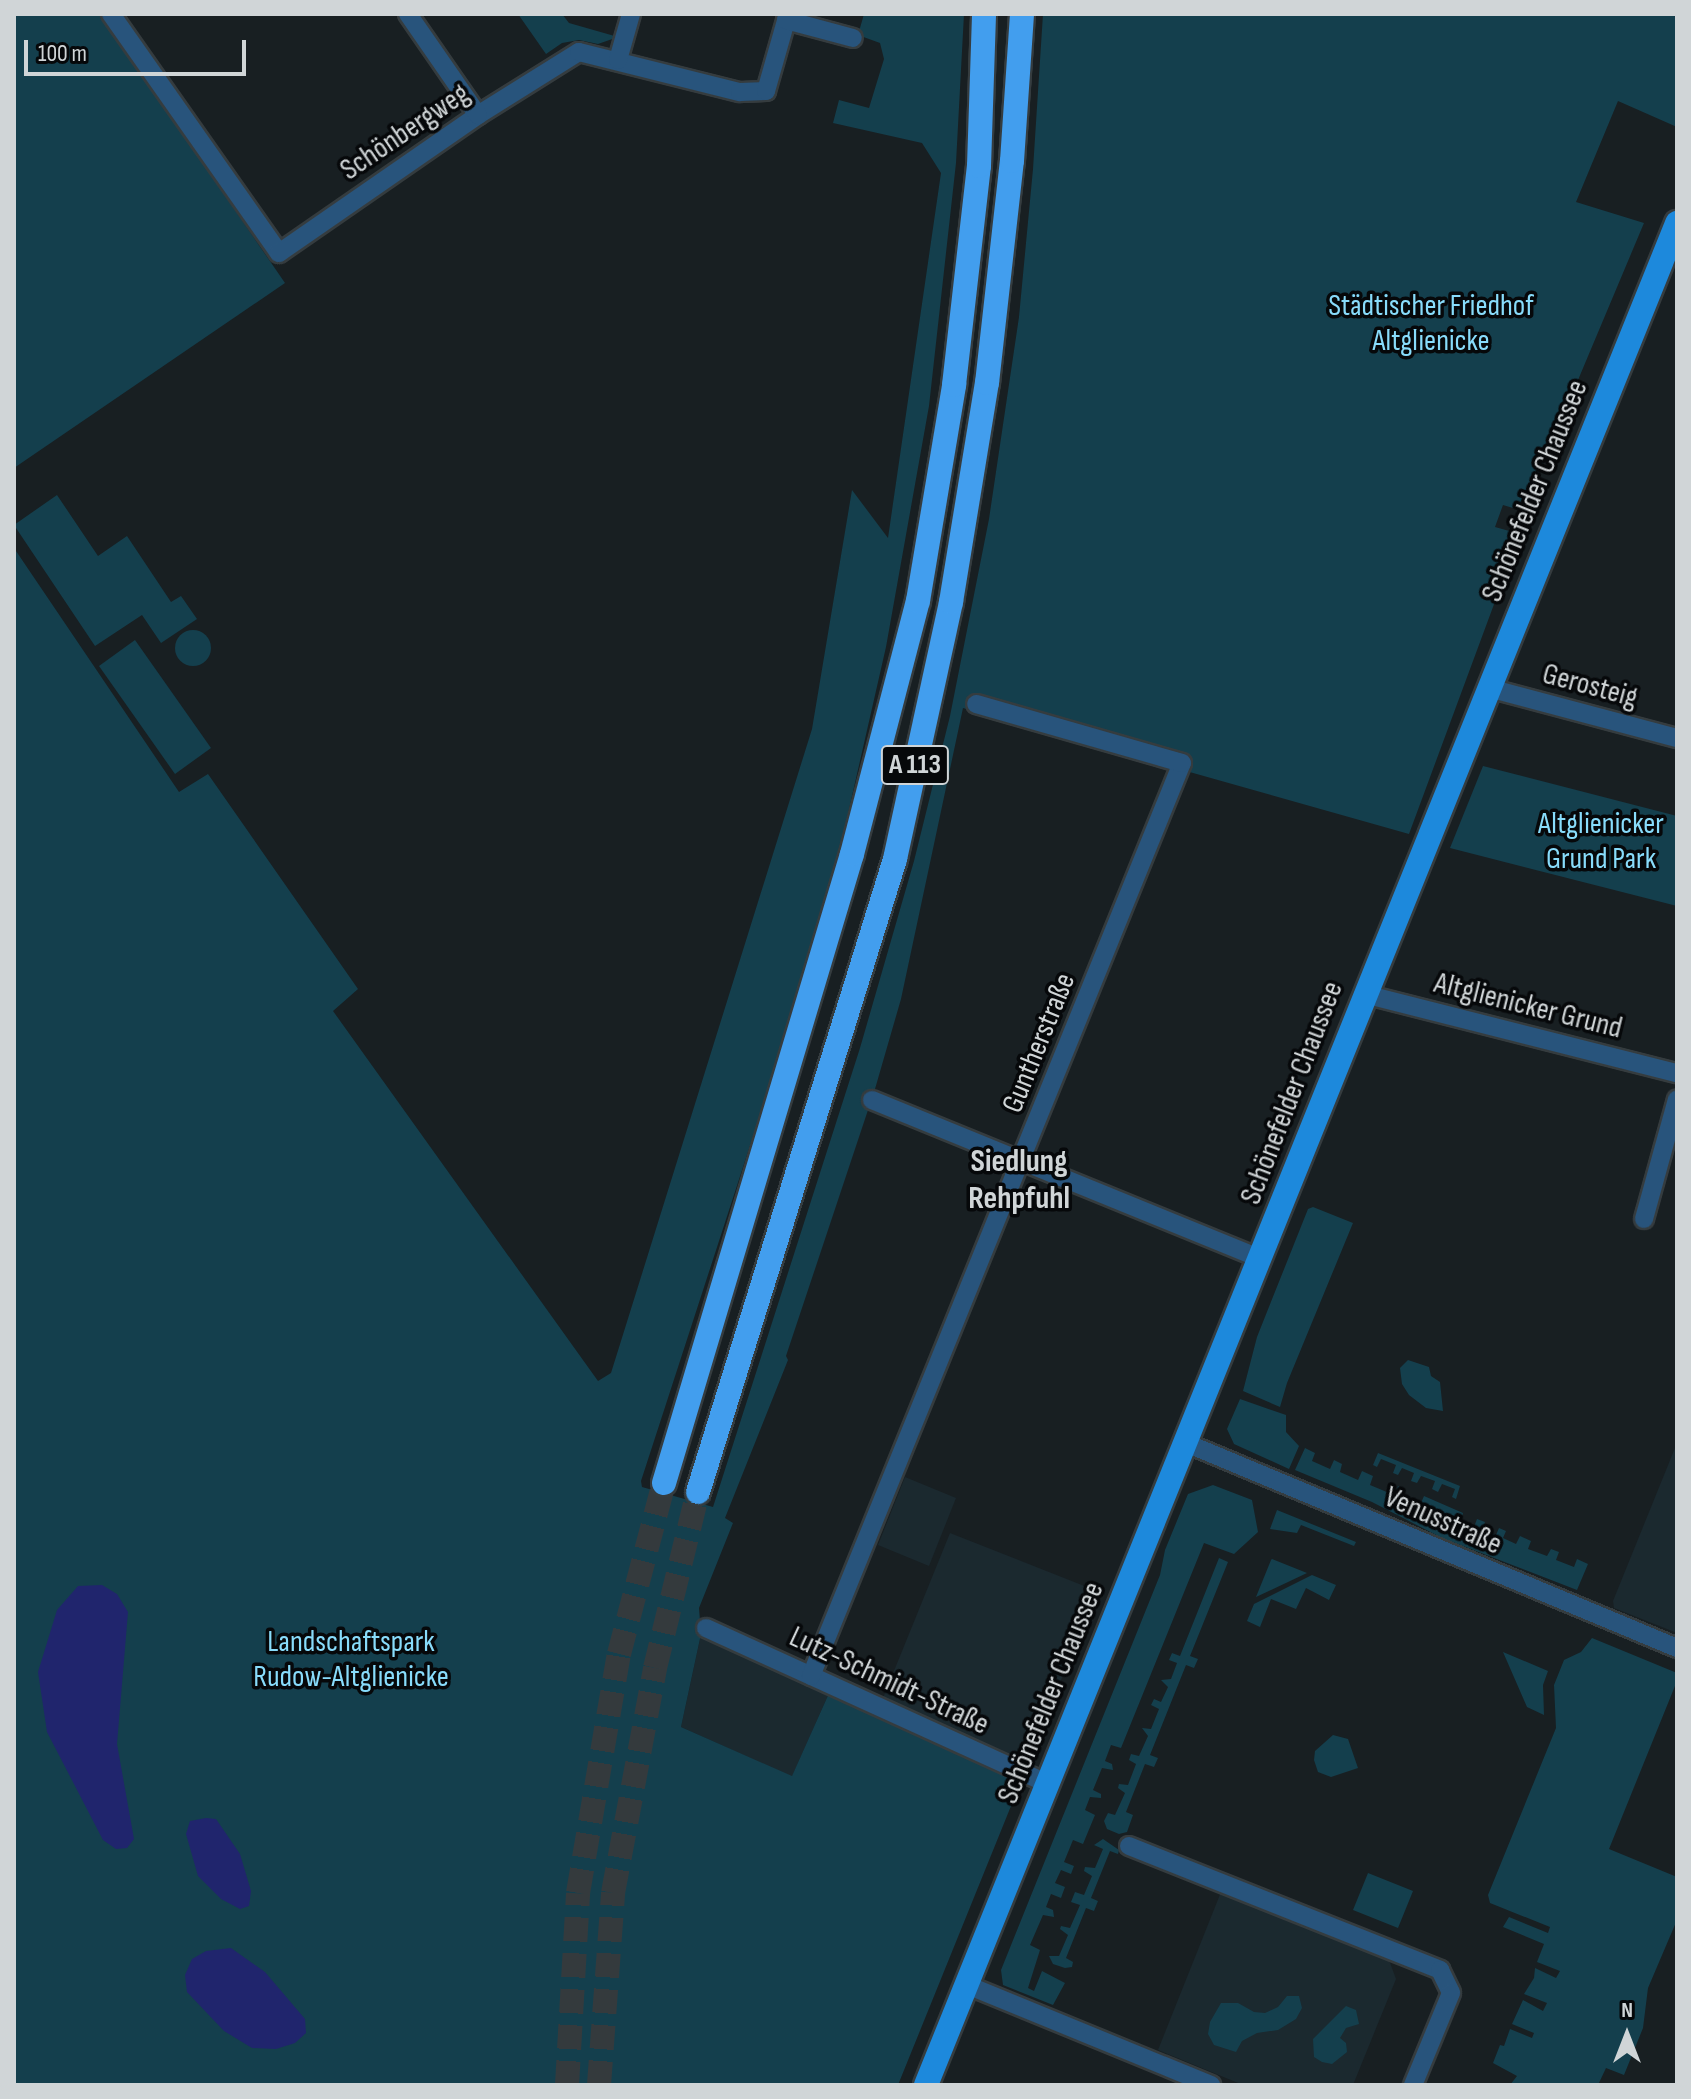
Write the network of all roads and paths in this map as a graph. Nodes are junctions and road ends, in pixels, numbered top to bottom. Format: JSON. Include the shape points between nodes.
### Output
{"nodes":[{"id":1,"x":111,"y":14,"type":"edge"},
{"id":2,"x":408,"y":14,"type":"edge"},
{"id":3,"x":631,"y":14,"type":"edge"},
{"id":4,"x":984,"y":14,"type":"edge"},
{"id":5,"x":1022,"y":14,"type":"edge"},
{"id":6,"x":787,"y":17,"type":"edge"},
{"id":7,"x":853,"y":38,"type":"dead end"},
{"id":8,"x":618,"y":60,"type":"junction"},
{"id":9,"x":478,"y":115,"type":"junction"},
{"id":10,"x":1677,"y":223,"type":"edge"},
{"id":11,"x":1489,"y":688,"type":"junction"},
{"id":12,"x":976,"y":704,"type":"dead end"},
{"id":13,"x":1677,"y":738,"type":"edge"},
{"id":14,"x":1364,"y":994,"type":"junction"},
{"id":15,"x":1677,"y":1073,"type":"edge"},
{"id":16,"x":1677,"y":1099,"type":"edge"},
{"id":17,"x":872,"y":1100,"type":"dead end"},
{"id":18,"x":1022,"y":1159,"type":"junction"},
{"id":19,"x":1644,"y":1219,"type":"dead end"},
{"id":20,"x":1262,"y":1259,"type":"junction"},
{"id":21,"x":1186,"y":1443,"type":"junction"},
{"id":22,"x":664,"y":1483,"type":"tunnel mouth"},
{"id":23,"x":698,"y":1492,"type":"tunnel mouth"},
{"id":24,"x":706,"y":1628,"type":"dead end"},
{"id":25,"x":1677,"y":1648,"type":"edge"},
{"id":26,"x":811,"y":1676,"type":"junction"},
{"id":27,"x":1048,"y":1784,"type":"junction"},
{"id":28,"x":1129,"y":1846,"type":"dead end"},
{"id":29,"x":967,"y":1985,"type":"junction"},
{"id":30,"x":926,"y":2085,"type":"edge"},
{"id":31,"x":1211,"y":2085,"type":"edge"},
{"id":32,"x":1413,"y":2085,"type":"edge"}],
"edges":[{"from":1,"to":9,"type":"street","name":"Schönbergweg","via":[[279,253]]},
{"from":2,"to":9,"type":"street"},
{"from":3,"to":8,"type":"street"},
{"from":4,"to":22,"type":"highway","number":"A 113","via":[[973,213],[954,385],[918,601],[852,854]]},
{"from":5,"to":23,"type":"highway","number":"A 113","via":[[987,383],[951,602],[895,859]]},
{"from":6,"to":7,"type":"street"},
{"from":6,"to":8,"type":"street","via":[[766,91],[756,93]]},
{"from":8,"to":9,"type":"street","name":"Schönbergweg","via":[[579,52]]},
{"from":10,"to":11,"type":"main road","name":"Schönefelder Chaussee"},
{"from":11,"to":13,"type":"street","name":"Gerosteig"},
{"from":11,"to":14,"type":"main road","name":"Schönefelder Chaussee"},
{"from":12,"to":18,"type":"street","name":"Guntherstraße","via":[[1182,763]]},
{"from":14,"to":15,"type":"street","name":"Altglienicker Grund"},
{"from":14,"to":20,"type":"main road","name":"Schönefelder Chaussee"},
{"from":16,"to":19,"type":"street"},
{"from":17,"to":18,"type":"street"},
{"from":18,"to":20,"type":"street"},
{"from":18,"to":26,"type":"street","name":"Guntherstraße"},
{"from":20,"to":21,"type":"main road","name":"Schönefelder Chaussee"},
{"from":21,"to":25,"type":"street","name":"Venusstraße"},
{"from":21,"to":27,"type":"main road","name":"Schönefelder Chaussee"},
{"from":24,"to":26,"type":"street","name":"Lutz-Schmidt-Straße"},
{"from":26,"to":27,"type":"street","name":"Lutz-Schmidt-Straße"},
{"from":27,"to":29,"type":"main road","name":"Schönefelder Chaussee"},
{"from":28,"to":32,"type":"street","via":[[1440,1970],[1451,1993]]},
{"from":29,"to":30,"type":"main road","name":"Schönefelder Chaussee"},
{"from":29,"to":31,"type":"street"}]}
